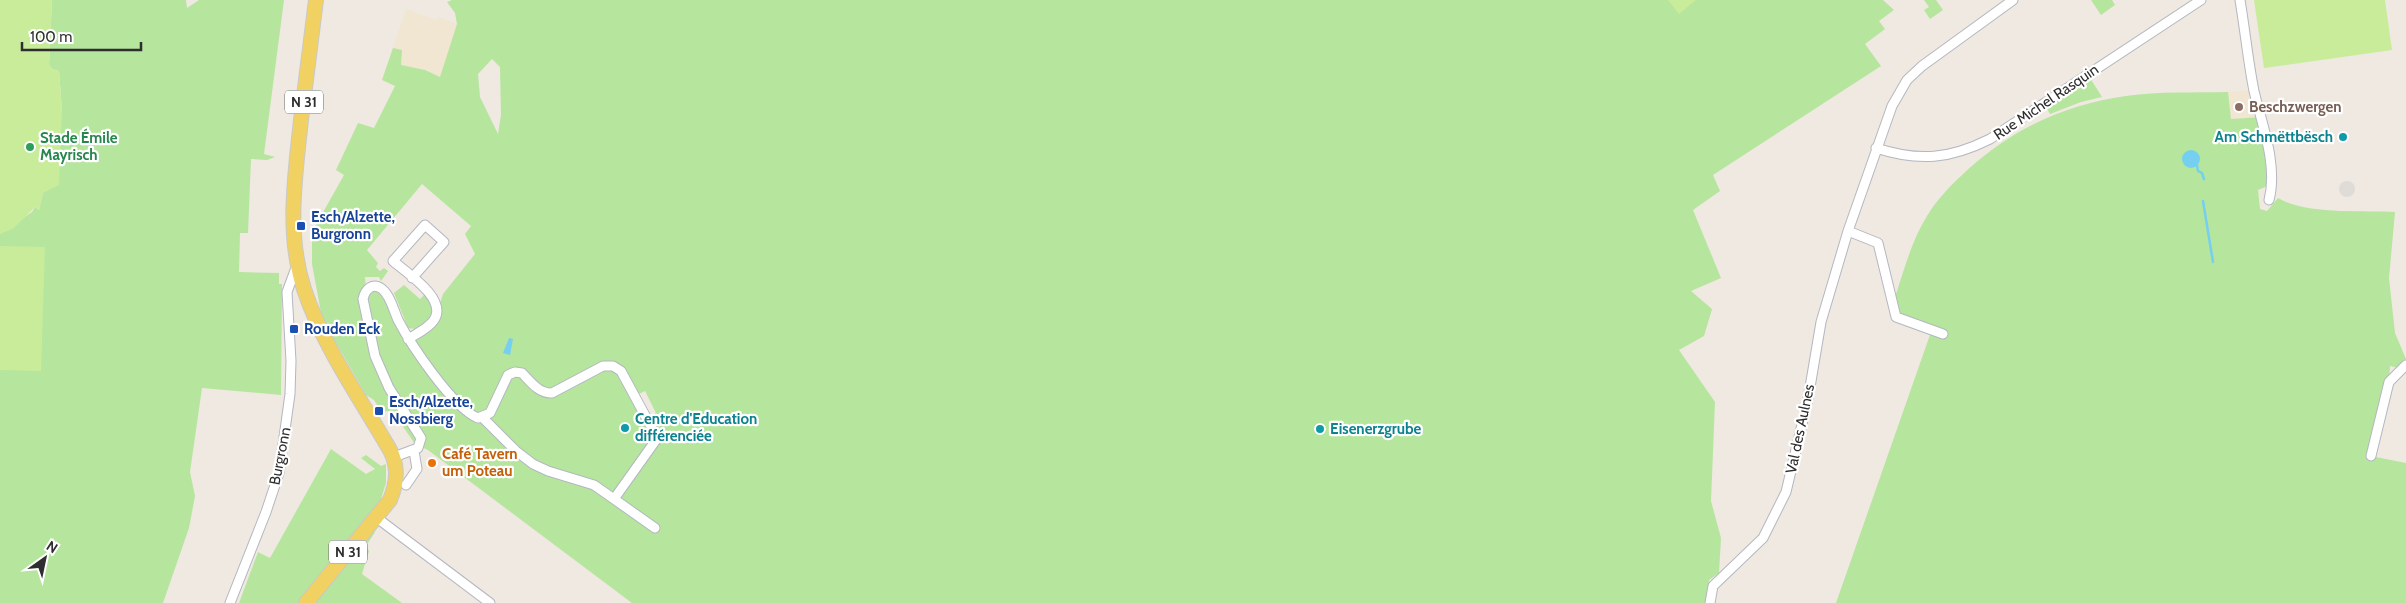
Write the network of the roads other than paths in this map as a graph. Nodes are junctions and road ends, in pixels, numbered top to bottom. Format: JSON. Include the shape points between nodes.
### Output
{"nodes":[{"id":1,"x":316,"y":0,"type":"edge"},
{"id":2,"x":2013,"y":0,"type":"edge"},
{"id":3,"x":2200,"y":0,"type":"edge"},
{"id":4,"x":2240,"y":0,"type":"edge"},
{"id":5,"x":1876,"y":148,"type":"junction"},
{"id":6,"x":2269,"y":200,"type":"dead end"},
{"id":7,"x":1848,"y":232,"type":"junction"},
{"id":8,"x":412,"y":278,"type":"junction"},
{"id":9,"x":299,"y":285,"type":"junction"},
{"id":10,"x":288,"y":301,"type":"junction"},
{"id":11,"x":1943,"y":334,"type":"dead end"},
{"id":12,"x":408,"y":339,"type":"junction"},
{"id":13,"x":2406,"y":365,"type":"edge"},
{"id":14,"x":483,"y":418,"type":"junction"},
{"id":15,"x":414,"y":451,"type":"junction"},
{"id":16,"x":2371,"y":456,"type":"dead end"},
{"id":17,"x":394,"y":457,"type":"junction"},
{"id":18,"x":406,"y":484,"type":"dead end"},
{"id":19,"x":614,"y":499,"type":"junction"},
{"id":20,"x":377,"y":518,"type":"junction"},
{"id":21,"x":655,"y":528,"type":"dead end"},
{"id":22,"x":230,"y":603,"type":"edge"},
{"id":23,"x":306,"y":603,"type":"edge"},
{"id":24,"x":490,"y":603,"type":"edge"},
{"id":25,"x":1710,"y":603,"type":"edge"}],
"edges":[{"from":1,"to":9,"type":"main road","number":"N 31","via":[[293,205]]},
{"from":2,"to":5,"type":"street","name":"Val des Aulnes","via":[[1911,76],[1899,93]]},
{"from":3,"to":5,"type":"street","name":"Rue Michel Rasquin","via":[[1972,148],[1951,155],[1929,157],[1912,157]]},
{"from":4,"to":6,"type":"street","via":[[2272,184]]},
{"from":5,"to":7,"type":"street","name":"Val des Aulnes"},
{"from":7,"to":11,"type":"street","via":[[1878,243],[1896,317]]},
{"from":7,"to":25,"type":"street","name":"Val des Aulnes","via":[[1821,322],[1808,399],[1786,492],[1763,538],[1713,586]]},
{"from":8,"to":8,"type":"street","via":[[393,261],[425,225],[444,242]]},
{"from":8,"to":12,"type":"street","via":[[431,294],[437,313],[433,322]]},
{"from":9,"to":10,"type":"street","name":"Burgronn"},
{"from":9,"to":10,"type":"street"},
{"from":9,"to":17,"type":"main road","number":"N 31"},
{"from":10,"to":22,"type":"street","name":"Burgronn","via":[[290,394],[278,473]]},
{"from":12,"to":14,"type":"street","via":[[453,397],[474,417]]},
{"from":12,"to":15,"type":"street","via":[[385,292],[377,286],[366,290],[363,298],[375,356],[389,388],[422,438]]},
{"from":13,"to":16,"type":"street","via":[[2389,382]]},
{"from":14,"to":19,"type":"street","via":[[516,452],[533,464],[594,485]]},
{"from":14,"to":19,"type":"street","via":[[490,414],[512,372],[522,373],[546,394],[604,366],[618,368],[624,374],[656,440]]},
{"from":15,"to":17,"type":"street"},
{"from":15,"to":18,"type":"street","via":[[417,469]]},
{"from":17,"to":20,"type":"main road","number":"N 31","via":[[395,487]]},
{"from":19,"to":21,"type":"street"},
{"from":20,"to":23,"type":"main road","number":"N 31"},
{"from":20,"to":24,"type":"street"}]}
